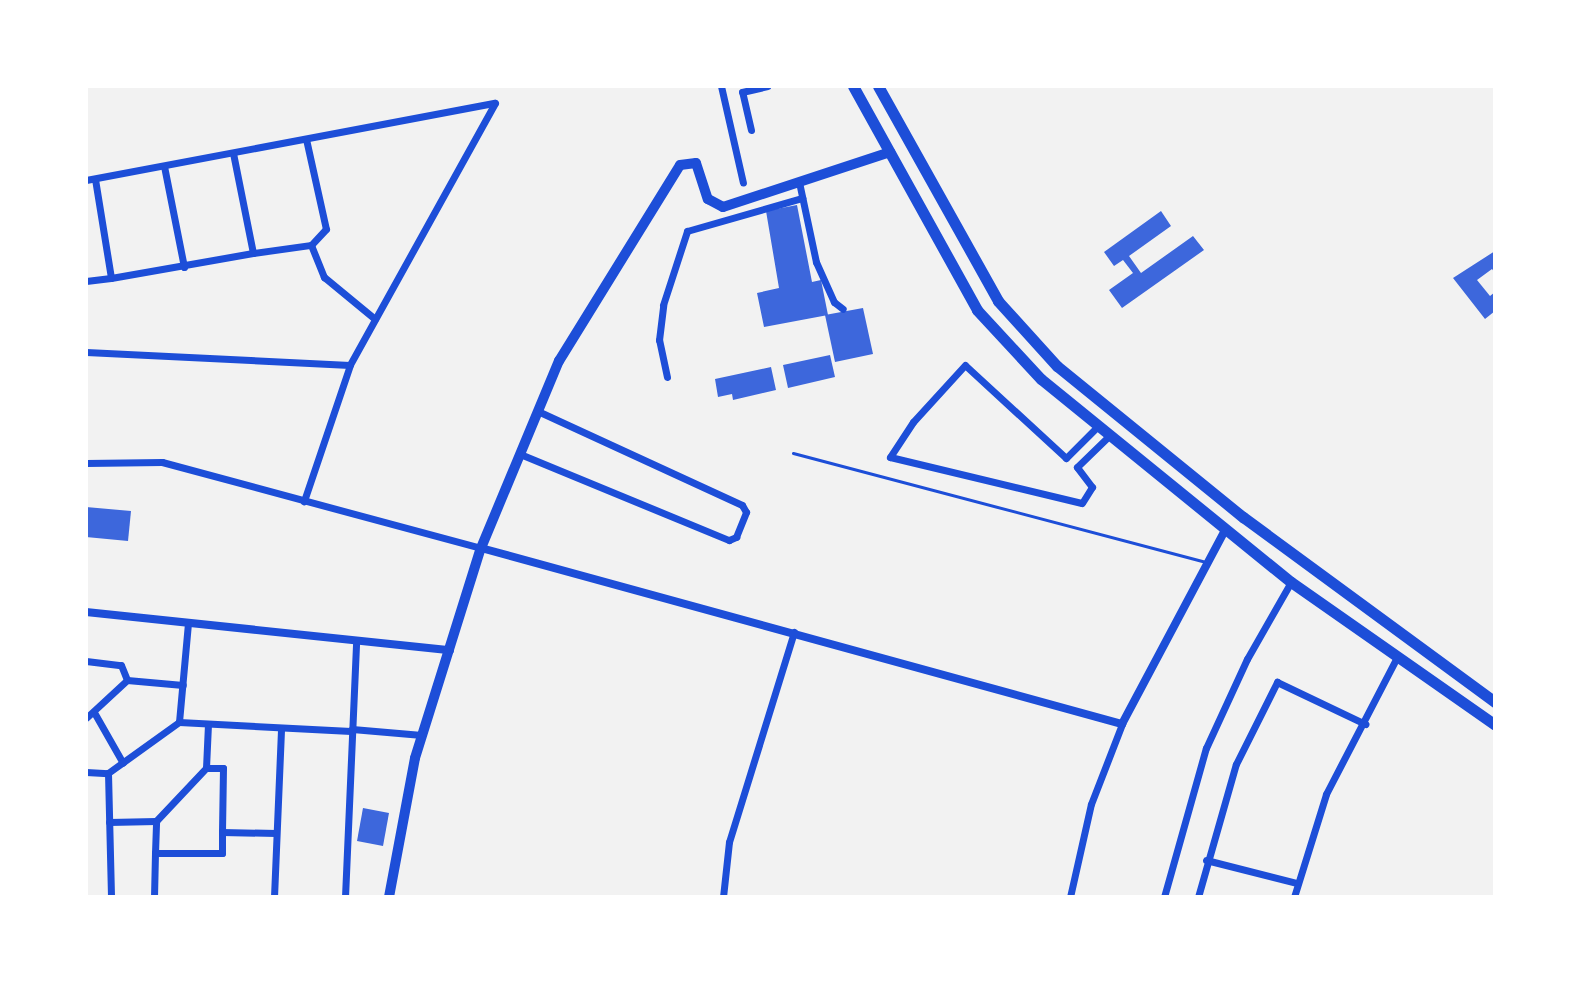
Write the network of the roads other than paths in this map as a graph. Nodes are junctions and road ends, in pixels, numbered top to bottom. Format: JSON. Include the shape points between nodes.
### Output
{"nodes":[{"id":1,"x":721,"y":86,"type":"edge"},
{"id":2,"x":767,"y":86,"type":"edge"},
{"id":3,"x":853,"y":86,"type":"edge"},
{"id":4,"x":878,"y":86,"type":"edge"},
{"id":5,"x":751,"y":130,"type":"dead end"},
{"id":6,"x":306,"y":139,"type":"junction"},
{"id":7,"x":890,"y":152,"type":"junction"},
{"id":8,"x":233,"y":153,"type":"junction"},
{"id":9,"x":164,"y":166,"type":"junction"},
{"id":10,"x":90,"y":179,"type":"edge"},
{"id":11,"x":799,"y":182,"type":"junction"},
{"id":12,"x":743,"y":183,"type":"dead end"},
{"id":13,"x":802,"y":198,"type":"junction"},
{"id":14,"x":721,"y":207,"type":"junction"},
{"id":15,"x":724,"y":220,"type":"junction"},
{"id":16,"x":311,"y":245,"type":"junction"},
{"id":17,"x":253,"y":253,"type":"junction"},
{"id":18,"x":184,"y":267,"type":"junction"},
{"id":19,"x":111,"y":278,"type":"junction"},
{"id":20,"x":86,"y":281,"type":"edge"},
{"id":21,"x":843,"y":309,"type":"dead end"},
{"id":22,"x":375,"y":319,"type":"junction"},
{"id":23,"x":86,"y":352,"type":"edge"},
{"id":24,"x":350,"y":365,"type":"junction"},
{"id":25,"x":667,"y":377,"type":"dead end"},
{"id":26,"x":538,"y":411,"type":"junction"},
{"id":27,"x":1097,"y":427,"type":"junction"},
{"id":28,"x":1108,"y":437,"type":"junction"},
{"id":29,"x":1149,"y":444,"type":"junction"},
{"id":30,"x":793,"y":453,"type":"dead end"},
{"id":31,"x":520,"y":454,"type":"junction"},
{"id":32,"x":1066,"y":458,"type":"junction"},
{"id":33,"x":1137,"y":460,"type":"junction"},
{"id":34,"x":86,"y":463,"type":"edge"},
{"id":35,"x":1077,"y":467,"type":"junction"},
{"id":36,"x":304,"y":501,"type":"junction"},
{"id":37,"x":1225,"y":530,"type":"junction"},
{"id":38,"x":481,"y":548,"type":"junction"},
{"id":39,"x":1209,"y":563,"type":"junction"},
{"id":40,"x":1291,"y":582,"type":"junction"},
{"id":41,"x":86,"y":612,"type":"edge"},
{"id":42,"x":188,"y":623,"type":"junction"},
{"id":43,"x":794,"y":632,"type":"junction"},
{"id":44,"x":356,"y":641,"type":"junction"},
{"id":45,"x":450,"y":650,"type":"junction"},
{"id":46,"x":1397,"y":657,"type":"junction"},
{"id":47,"x":86,"y":661,"type":"edge"},
{"id":48,"x":127,"y":680,"type":"junction"},
{"id":49,"x":183,"y":685,"type":"junction"},
{"id":50,"x":1495,"y":702,"type":"edge"},
{"id":51,"x":95,"y":714,"type":"junction"},
{"id":52,"x":86,"y":718,"type":"edge"},
{"id":53,"x":179,"y":722,"type":"junction"},
{"id":54,"x":208,"y":724,"type":"junction"},
{"id":55,"x":1122,"y":724,"type":"junction"},
{"id":56,"x":1365,"y":724,"type":"junction"},
{"id":57,"x":1495,"y":725,"type":"edge"},
{"id":58,"x":281,"y":729,"type":"junction"},
{"id":59,"x":352,"y":730,"type":"junction"},
{"id":60,"x":422,"y":735,"type":"junction"},
{"id":61,"x":123,"y":763,"type":"junction"},
{"id":62,"x":206,"y":768,"type":"junction"},
{"id":63,"x":86,"y":772,"type":"edge"},
{"id":64,"x":108,"y":773,"type":"junction"},
{"id":65,"x":156,"y":821,"type":"junction"},
{"id":66,"x":109,"y":822,"type":"junction"},
{"id":67,"x":222,"y":832,"type":"junction"},
{"id":68,"x":276,"y":833,"type":"junction"},
{"id":69,"x":155,"y":853,"type":"junction"},
{"id":70,"x":1206,"y":860,"type":"junction"},
{"id":71,"x":1297,"y":883,"type":"junction"},
{"id":72,"x":111,"y":897,"type":"edge"},
{"id":73,"x":154,"y":897,"type":"edge"},
{"id":74,"x":274,"y":897,"type":"edge"},
{"id":75,"x":345,"y":897,"type":"edge"},
{"id":76,"x":389,"y":897,"type":"edge"},
{"id":77,"x":723,"y":897,"type":"edge"},
{"id":78,"x":1070,"y":897,"type":"edge"},
{"id":79,"x":1164,"y":897,"type":"edge"},
{"id":80,"x":1198,"y":897,"type":"edge"},
{"id":81,"x":1294,"y":897,"type":"edge"}],
"edges":[{"from":1,"to":12,"type":"street"},
{"from":2,"to":5,"type":"street","via":[[742,92]]},
{"from":3,"to":7,"type":"main road"},
{"from":4,"to":29,"type":"main road","via":[[998,301],[1057,366]]},
{"from":6,"to":8,"type":"street"},
{"from":6,"to":16,"type":"street","via":[[326,229]]},
{"from":6,"to":22,"type":"street","via":[[495,103]]},
{"from":7,"to":11,"type":"main road"},
{"from":7,"to":27,"type":"main road","via":[[977,310],[1041,379]]},
{"from":8,"to":9,"type":"street"},
{"from":8,"to":17,"type":"street"},
{"from":9,"to":10,"type":"street"},
{"from":9,"to":18,"type":"street"},
{"from":10,"to":19,"type":"street"},
{"from":11,"to":13,"type":"street"},
{"from":11,"to":14,"type":"main road"},
{"from":13,"to":15,"type":"street"},
{"from":13,"to":21,"type":"street","via":[[816,262],[834,302]]},
{"from":14,"to":15,"type":"street"},
{"from":14,"to":26,"type":"main road","via":[[708,199],[696,163],[680,165],[559,361]]},
{"from":15,"to":25,"type":"street","via":[[687,231],[663,305],[659,340]]},
{"from":16,"to":17,"type":"street"},
{"from":16,"to":22,"type":"street","via":[[324,277]]},
{"from":17,"to":18,"type":"street"},
{"from":18,"to":19,"type":"street"},
{"from":19,"to":20,"type":"street"},
{"from":22,"to":24,"type":"street"},
{"from":23,"to":24,"type":"street"},
{"from":24,"to":36,"type":"street"},
{"from":26,"to":31,"type":"main road"},
{"from":26,"to":31,"type":"street","via":[[742,505],[746,512],[736,537],[729,540]]},
{"from":27,"to":28,"type":"main road"},
{"from":27,"to":32,"type":"street"},
{"from":28,"to":33,"type":"main road"},
{"from":28,"to":35,"type":"street"},
{"from":29,"to":33,"type":"main road"},
{"from":29,"to":50,"type":"main road"},
{"from":30,"to":39,"type":"lane"},
{"from":31,"to":38,"type":"main road"},
{"from":32,"to":35,"type":"street"},
{"from":32,"to":35,"type":"street","via":[[965,365],[890,457],[1082,503],[1092,487]]},
{"from":33,"to":37,"type":"main road"},
{"from":34,"to":36,"type":"street","via":[[162,462]]},
{"from":36,"to":38,"type":"street"},
{"from":37,"to":39,"type":"street"},
{"from":37,"to":40,"type":"main road"},
{"from":38,"to":43,"type":"street"},
{"from":38,"to":45,"type":"main road"},
{"from":39,"to":55,"type":"street"},
{"from":40,"to":46,"type":"main road"},
{"from":40,"to":79,"type":"street","via":[[1247,659],[1206,748]]},
{"from":41,"to":42,"type":"street"},
{"from":42,"to":44,"type":"street"},
{"from":42,"to":49,"type":"street"},
{"from":43,"to":55,"type":"street"},
{"from":43,"to":77,"type":"street","via":[[729,842]]},
{"from":44,"to":45,"type":"street"},
{"from":44,"to":59,"type":"street"},
{"from":45,"to":60,"type":"main road"},
{"from":46,"to":56,"type":"street"},
{"from":46,"to":57,"type":"main road"},
{"from":47,"to":48,"type":"street","via":[[121,665]]},
{"from":48,"to":49,"type":"street"},
{"from":48,"to":51,"type":"street"},
{"from":49,"to":53,"type":"street"},
{"from":51,"to":52,"type":"street"},
{"from":51,"to":61,"type":"street"},
{"from":53,"to":54,"type":"street"},
{"from":53,"to":61,"type":"street"},
{"from":54,"to":58,"type":"street"},
{"from":54,"to":62,"type":"street"},
{"from":55,"to":78,"type":"street","via":[[1091,804]]},
{"from":56,"to":70,"type":"street","via":[[1277,682],[1236,764]]},
{"from":56,"to":71,"type":"street","via":[[1326,794]]},
{"from":58,"to":59,"type":"street"},
{"from":58,"to":68,"type":"street"},
{"from":59,"to":60,"type":"street"},
{"from":59,"to":75,"type":"street"},
{"from":60,"to":76,"type":"main road"},
{"from":61,"to":64,"type":"street"},
{"from":62,"to":65,"type":"street"},
{"from":62,"to":67,"type":"street","via":[[223,768]]},
{"from":63,"to":64,"type":"street"},
{"from":64,"to":66,"type":"street"},
{"from":65,"to":66,"type":"street"},
{"from":65,"to":69,"type":"street"},
{"from":66,"to":72,"type":"street"},
{"from":67,"to":68,"type":"street"},
{"from":67,"to":69,"type":"street","via":[[222,853]]},
{"from":68,"to":74,"type":"street"},
{"from":69,"to":73,"type":"street"},
{"from":70,"to":71,"type":"street"},
{"from":70,"to":80,"type":"street"},
{"from":71,"to":81,"type":"street"}]}
